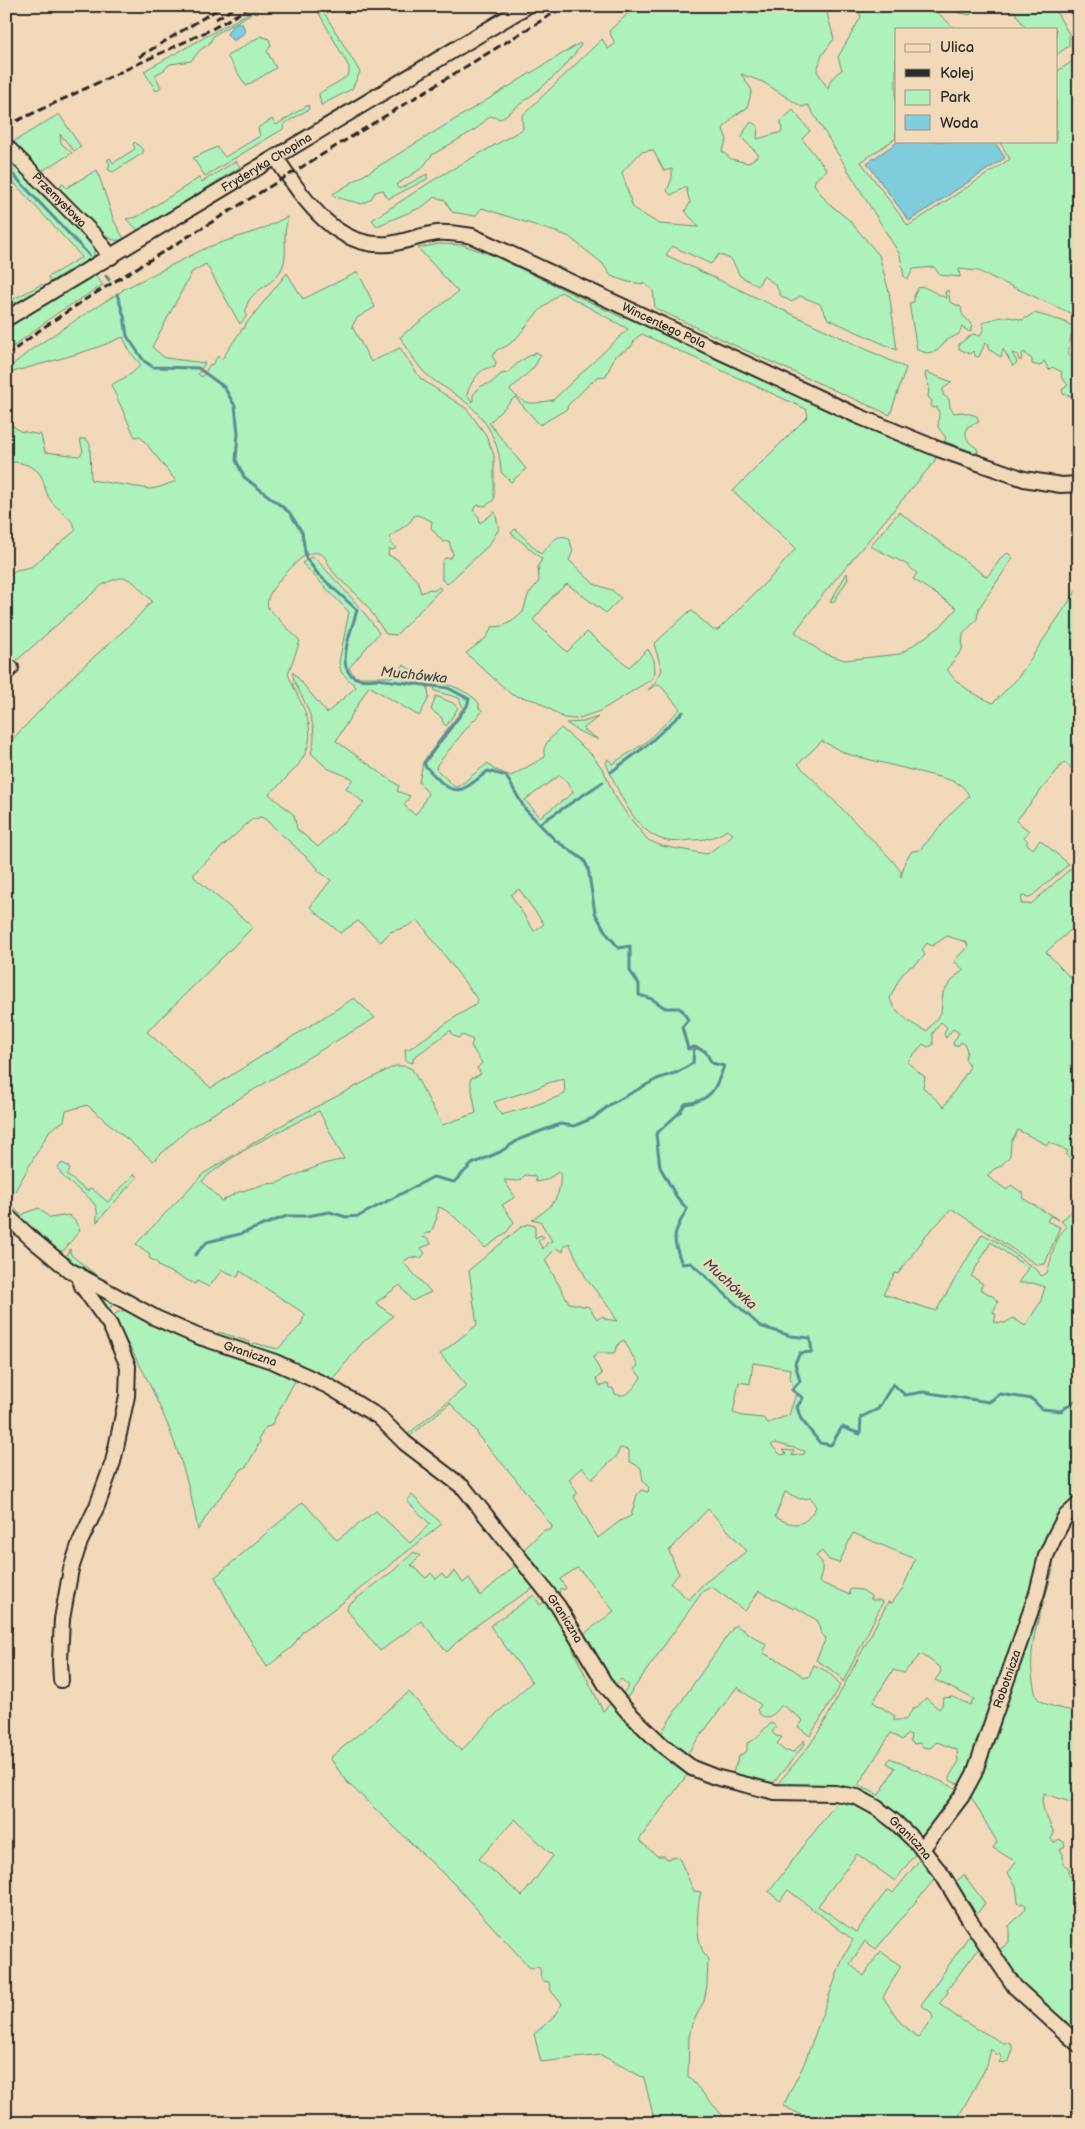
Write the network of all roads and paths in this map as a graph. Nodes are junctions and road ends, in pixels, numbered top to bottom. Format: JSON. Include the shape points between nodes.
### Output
{"nodes":[{"id":1,"x":527,"y":6,"type":"edge"},
{"id":2,"x":6,"y":146,"type":"edge"},
{"id":3,"x":276,"y":158,"type":"junction"},
{"id":4,"x":111,"y":257,"type":"junction"},
{"id":5,"x":6,"y":320,"type":"edge"},
{"id":6,"x":1079,"y":484,"type":"edge"},
{"id":7,"x":6,"y":1215,"type":"edge"},
{"id":8,"x":78,"y":1274,"type":"junction"},
{"id":9,"x":1079,"y":1504,"type":"edge"},
{"id":10,"x":61,"y":1680,"type":"dead end"},
{"id":11,"x":922,"y":1849,"type":"junction"},
{"id":12,"x":1079,"y":2045,"type":"edge"}],
"edges":[{"from":1,"to":3,"type":"street","name":"Fryderyka Chopina"},
{"from":2,"to":4,"type":"street","name":"Przemysłowa","via":[[95,236]]},
{"from":3,"to":4,"type":"street","name":"Fryderyka Chopina"},
{"from":3,"to":6,"type":"street","name":"Wincentego Pola","via":[[312,207],[346,236],[375,244],[390,244],[438,233],[472,236],[858,416],[930,446],[1024,479],[1061,485]]},
{"from":4,"to":5,"type":"street","name":"Fryderyka Chopina"},
{"from":7,"to":8,"type":"street","name":"Graniczna"},
{"from":8,"to":10,"type":"street","via":[[82,1286],[110,1325],[128,1366],[127,1396],[113,1462],[71,1569],[62,1619]]},
{"from":8,"to":11,"type":"street","name":"Graniczna","via":[[156,1318],[197,1336],[275,1362],[328,1386],[379,1417],[405,1443],[464,1488],[558,1606],[607,1686],[628,1712],[662,1746],[692,1768],[775,1792],[835,1792],[857,1797],[895,1822]]},
{"from":9,"to":11,"type":"street","name":"Robotnicza","via":[[1065,1517],[1046,1556],[1037,1593],[974,1774],[962,1796]]},
{"from":11,"to":12,"type":"street","name":"Graniczna","via":[[1015,1987]]}]}
